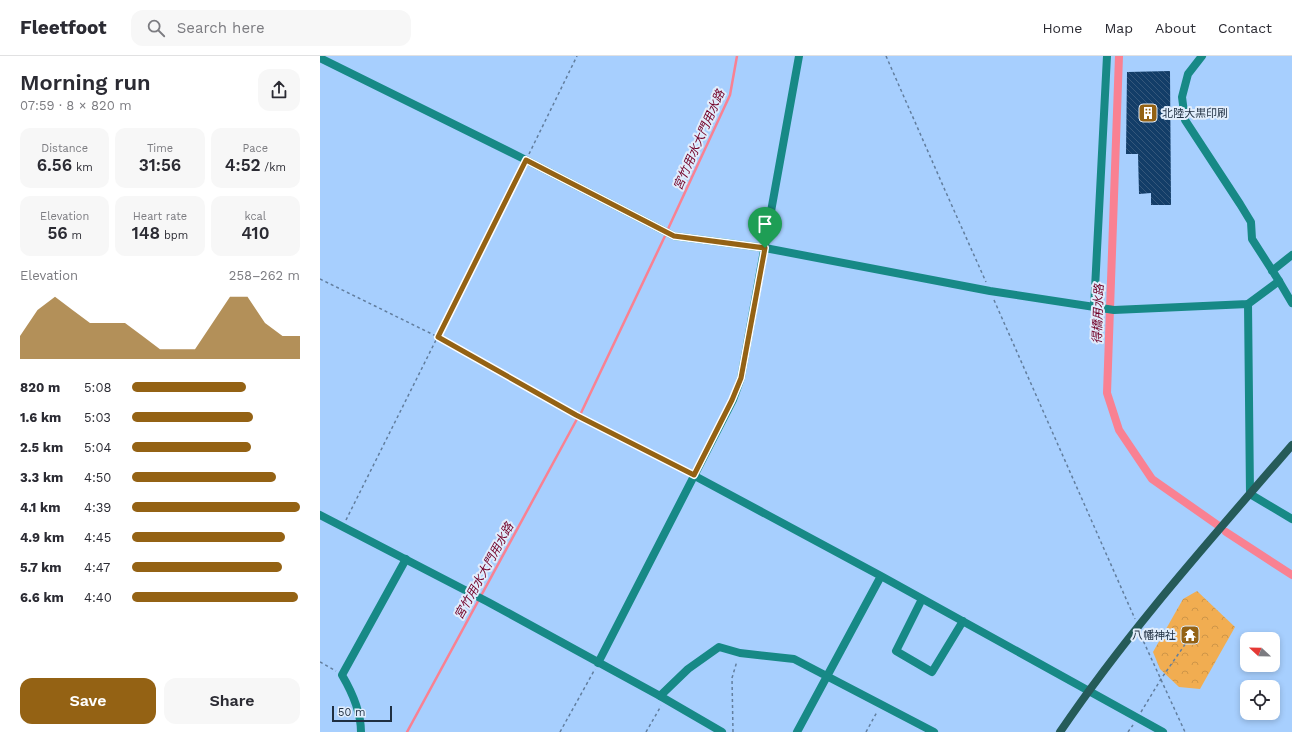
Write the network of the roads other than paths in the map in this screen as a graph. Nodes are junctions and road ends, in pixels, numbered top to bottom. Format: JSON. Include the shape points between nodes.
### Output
{"nodes":[{"id":1,"x":799,"y":56,"type":"edge"},
{"id":2,"x":1107,"y":56,"type":"edge"},
{"id":3,"x":1202,"y":56,"type":"edge"},
{"id":4,"x":320,"y":58,"type":"edge"},
{"id":5,"x":765,"y":248,"type":"junction"},
{"id":6,"x":1292,"y":255,"type":"edge"},
{"id":7,"x":1272,"y":271,"type":"junction"},
{"id":8,"x":1279,"y":281,"type":"junction"},
{"id":9,"x":1292,"y":303,"type":"edge"},
{"id":10,"x":1248,"y":304,"type":"junction"},
{"id":11,"x":1094,"y":308,"type":"junction"},
{"id":12,"x":1292,"y":445,"type":"edge"},
{"id":13,"x":694,"y":475,"type":"junction"},
{"id":14,"x":1250,"y":494,"type":"junction"},
{"id":15,"x":320,"y":515,"type":"edge"},
{"id":16,"x":1292,"y":519,"type":"edge"},
{"id":17,"x":406,"y":559,"type":"junction"},
{"id":18,"x":881,"y":576,"type":"junction"},
{"id":19,"x":922,"y":599,"type":"junction"},
{"id":20,"x":963,"y":621,"type":"junction"},
{"id":21,"x":598,"y":662,"type":"junction"},
{"id":22,"x":828,"y":676,"type":"junction"},
{"id":23,"x":1088,"y":690,"type":"junction"},
{"id":24,"x":663,"y":697,"type":"junction"},
{"id":25,"x":361,"y":732,"type":"edge"},
{"id":26,"x":722,"y":732,"type":"edge"},
{"id":27,"x":797,"y":732,"type":"edge"},
{"id":28,"x":934,"y":732,"type":"edge"},
{"id":29,"x":1060,"y":732,"type":"edge"},
{"id":30,"x":1163,"y":732,"type":"edge"}],
"edges":[{"from":1,"to":5,"type":"street"},
{"from":2,"to":11,"type":"street"},
{"from":3,"to":7,"type":"street","via":[[1188,74],[1182,97],[1185,120],[1251,222],[1252,239]]},
{"from":4,"to":5,"type":"street","via":[[674,236]]},
{"from":5,"to":11,"type":"street"},
{"from":5,"to":13,"type":"street","via":[[741,378]]},
{"from":6,"to":7,"type":"street"},
{"from":7,"to":8,"type":"street"},
{"from":8,"to":9,"type":"street"},
{"from":8,"to":10,"type":"street"},
{"from":10,"to":11,"type":"street","via":[[1114,310]]},
{"from":10,"to":14,"type":"street"},
{"from":12,"to":14,"type":"main road"},
{"from":13,"to":18,"type":"street"},
{"from":13,"to":21,"type":"street"},
{"from":14,"to":16,"type":"street"},
{"from":14,"to":23,"type":"main road","via":[[1138,626]]},
{"from":15,"to":17,"type":"street"},
{"from":17,"to":21,"type":"street"},
{"from":17,"to":25,"type":"street","via":[[342,675],[352,691]]},
{"from":18,"to":19,"type":"street"},
{"from":18,"to":22,"type":"street"},
{"from":19,"to":20,"type":"street"},
{"from":19,"to":20,"type":"street","via":[[896,651],[932,672]]},
{"from":20,"to":23,"type":"street"},
{"from":21,"to":24,"type":"street"},
{"from":22,"to":24,"type":"street","via":[[794,659],[740,653],[719,647],[688,669]]},
{"from":22,"to":27,"type":"street"},
{"from":22,"to":28,"type":"street"},
{"from":23,"to":29,"type":"main road"},
{"from":23,"to":30,"type":"street"},
{"from":24,"to":26,"type":"street"}]}
